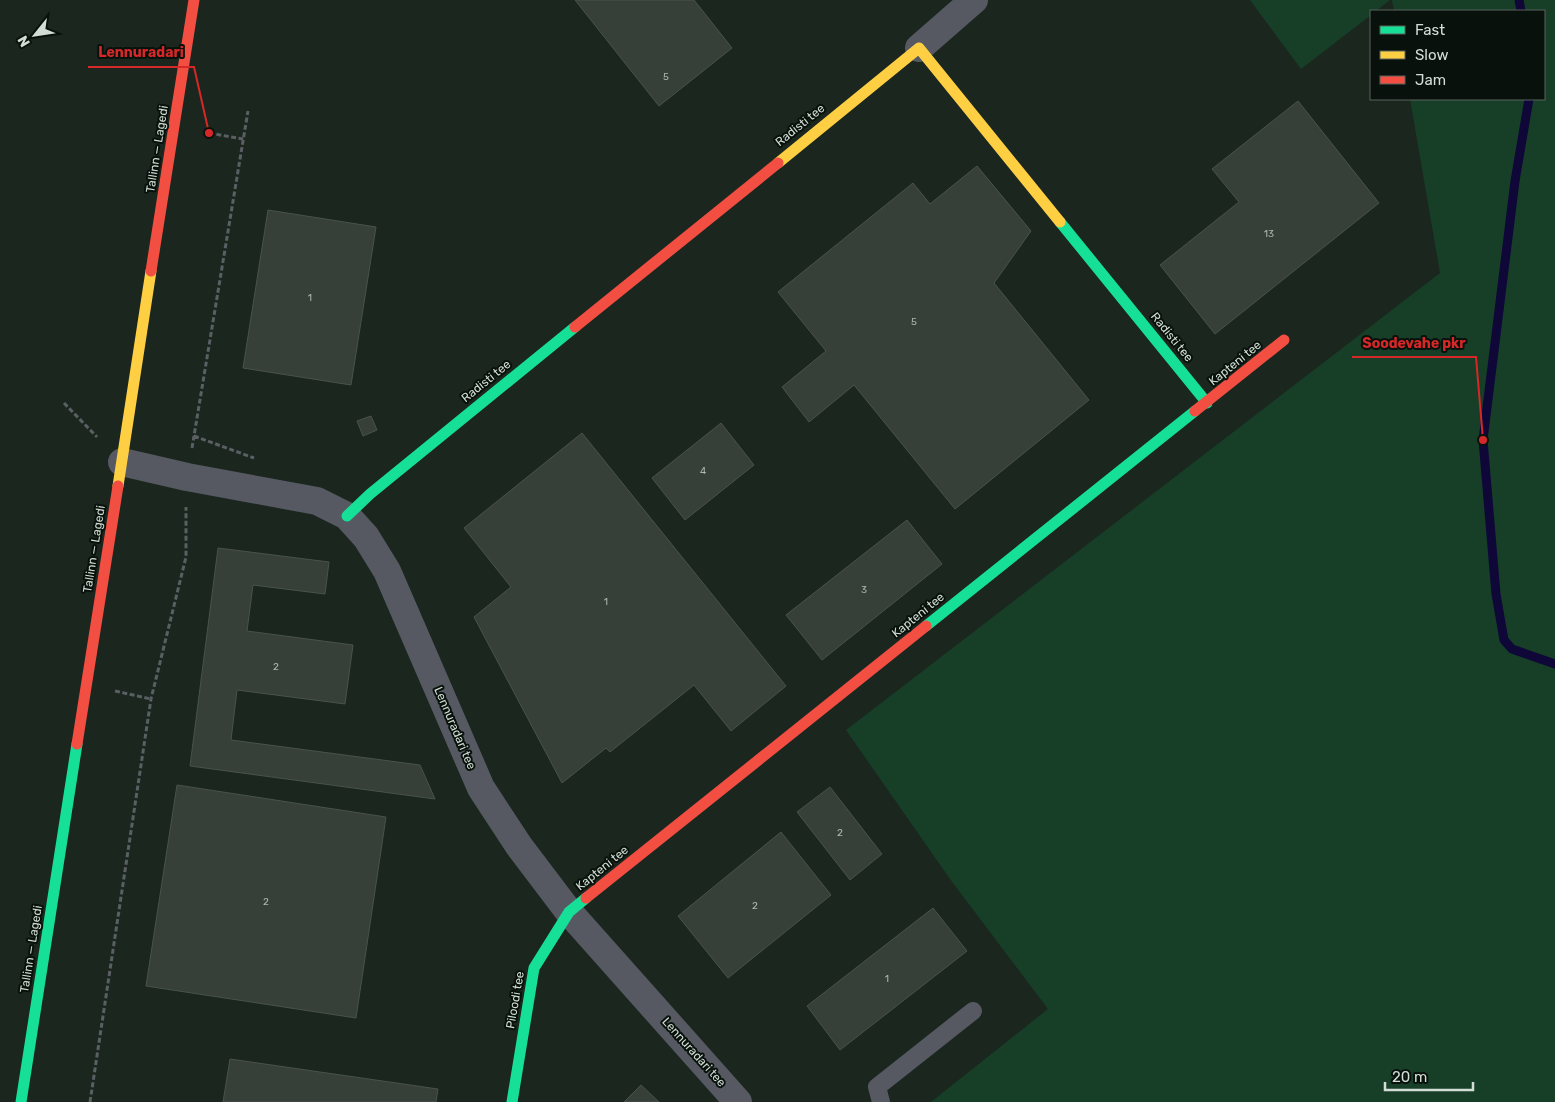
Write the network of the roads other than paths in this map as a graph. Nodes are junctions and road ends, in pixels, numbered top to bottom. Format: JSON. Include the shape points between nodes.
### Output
{"nodes":[{"id":1,"x":194,"y":0,"type":"edge"},
{"id":2,"x":974,"y":0,"type":"edge"},
{"id":3,"x":918,"y":48,"type":"junction"},
{"id":4,"x":1284,"y":340,"type":"dead end"},
{"id":5,"x":1207,"y":402,"type":"junction"},
{"id":6,"x":122,"y":462,"type":"junction"},
{"id":7,"x":347,"y":516,"type":"junction"},
{"id":8,"x":569,"y":912,"type":"junction"},
{"id":9,"x":973,"y":1011,"type":"dead end"},
{"id":10,"x":21,"y":1102,"type":"edge"},
{"id":11,"x":512,"y":1102,"type":"edge"},
{"id":12,"x":738,"y":1102,"type":"edge"},
{"id":13,"x":881,"y":1102,"type":"edge"}],
"edges":[{"from":1,"to":6,"type":"street","name":"Tallinn — Lagedi"},
{"from":2,"to":3,"type":"street"},
{"from":3,"to":5,"type":"street","name":"Radisti tee"},
{"from":3,"to":7,"type":"street","name":"Radisti tee"},
{"from":4,"to":5,"type":"street","name":"Kapteni tee"},
{"from":5,"to":8,"type":"street","name":"Kapteni tee"},
{"from":6,"to":7,"type":"street","name":"Lennuradari tee","via":[[317,501]]},
{"from":6,"to":10,"type":"street","name":"Tallinn — Lagedi"},
{"from":7,"to":8,"type":"street","name":"Lennuradari tee","via":[[366,537],[387,571],[481,788],[519,846]]},
{"from":8,"to":11,"type":"street","name":"Piloodi tee","via":[[534,968]]},
{"from":8,"to":12,"type":"street","name":"Lennuradari tee"},
{"from":9,"to":13,"type":"lane","via":[[877,1087]]}]}
